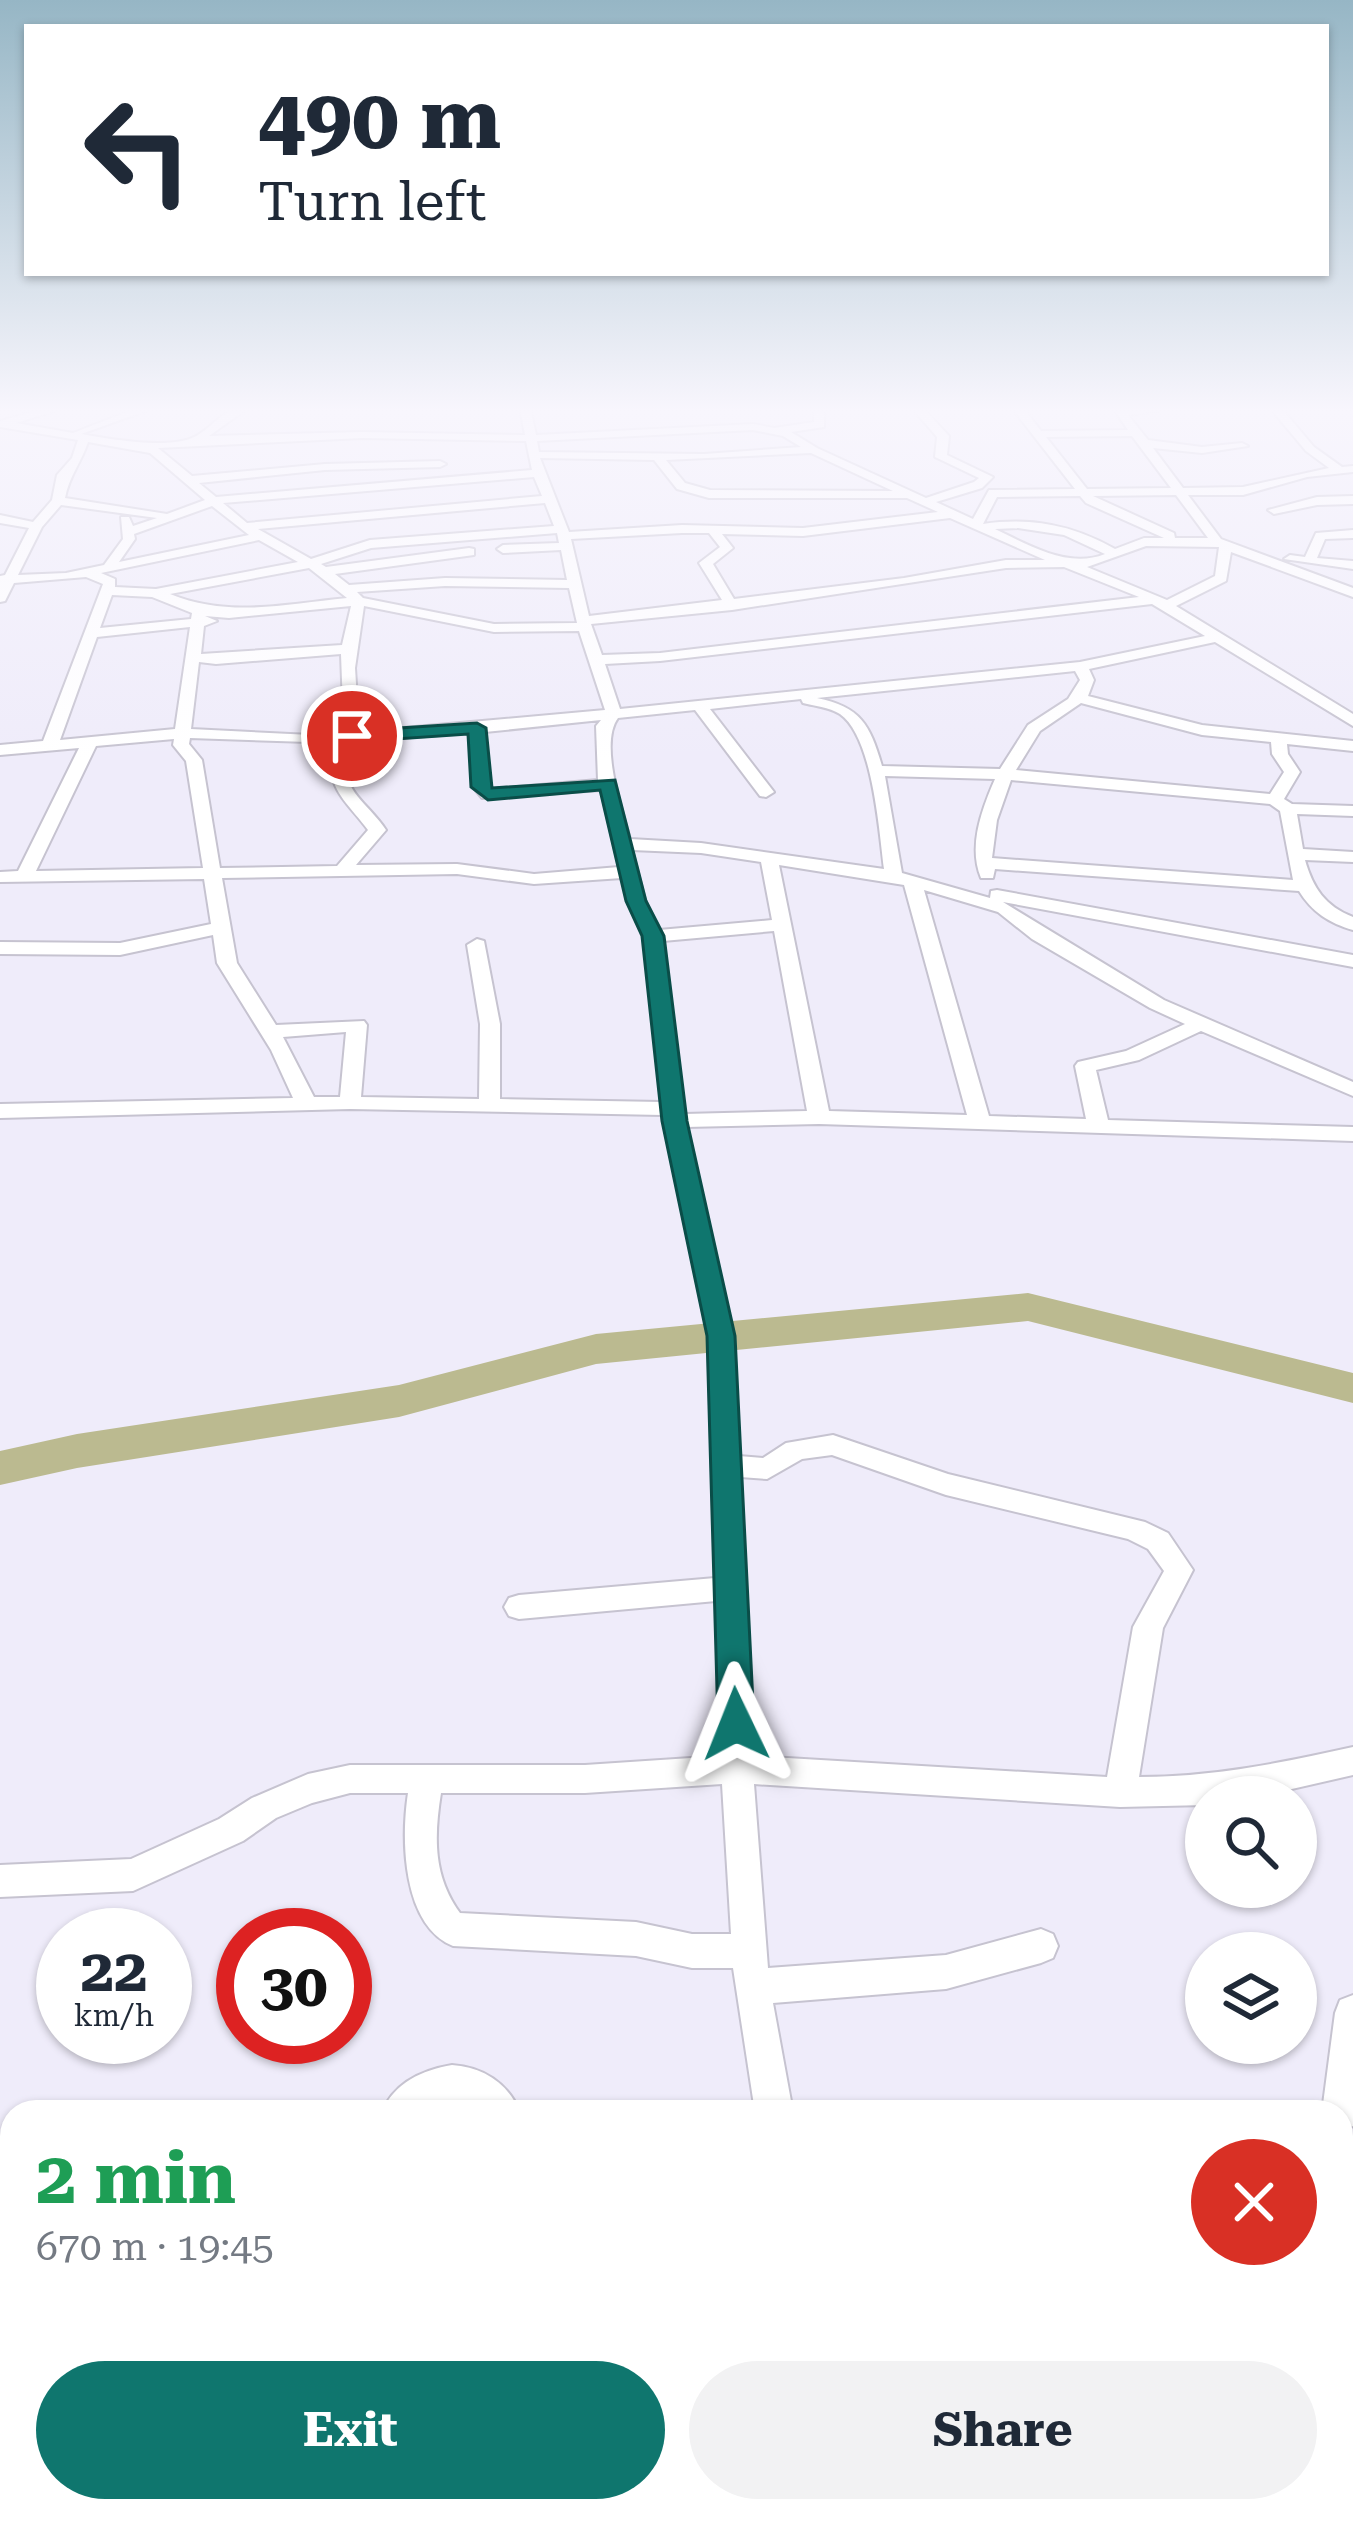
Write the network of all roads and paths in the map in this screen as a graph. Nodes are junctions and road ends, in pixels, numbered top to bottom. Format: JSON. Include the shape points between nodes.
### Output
{"nodes":[{"id":1,"x":36,"y":526,"type":"edge"},
{"id":2,"x":127,"y":526,"type":"edge"},
{"id":3,"x":147,"y":526,"type":"edge"},
{"id":4,"x":244,"y":526,"type":"edge"},
{"id":5,"x":559,"y":526,"type":"edge"},
{"id":6,"x":867,"y":526,"type":"edge"},
{"id":7,"x":979,"y":526,"type":"edge"},
{"id":8,"x":1045,"y":526,"type":"edge"},
{"id":9,"x":1146,"y":526,"type":"edge"},
{"id":10,"x":1163,"y":526,"type":"edge"},
{"id":11,"x":1207,"y":526,"type":"edge"},
{"id":12,"x":1156,"y":530,"type":"junction"},
{"id":13,"x":131,"y":531,"type":"junction"},
{"id":14,"x":715,"y":533,"type":"junction"},
{"id":15,"x":1353,"y":534,"type":"edge"},
{"id":16,"x":258,"y":537,"type":"junction"},
{"id":17,"x":564,"y":537,"type":"junction"},
{"id":18,"x":1010,"y":541,"type":"junction"},
{"id":19,"x":1184,"y":541,"type":"junction"},
{"id":20,"x":1221,"y":544,"type":"junction"},
{"id":21,"x":1116,"y":555,"type":"junction"},
{"id":22,"x":1262,"y":556,"type":"junction"},
{"id":23,"x":1310,"y":560,"type":"junction"},
{"id":24,"x":308,"y":563,"type":"junction"},
{"id":25,"x":1006,"y":563,"type":"junction"},
{"id":26,"x":1071,"y":564,"type":"junction"},
{"id":27,"x":1353,"y":565,"type":"edge"},
{"id":28,"x":108,"y":568,"type":"junction"},
{"id":29,"x":323,"y":571,"type":"junction"},
{"id":30,"x":88,"y":573,"type":"junction"},
{"id":31,"x":5,"y":579,"type":"edge"},
{"id":32,"x":575,"y":584,"type":"junction"},
{"id":33,"x":106,"y":591,"type":"junction"},
{"id":34,"x":154,"y":593,"type":"junction"},
{"id":35,"x":1353,"y":593,"type":"edge"},
{"id":36,"x":354,"y":595,"type":"junction"},
{"id":37,"x":0,"y":598,"type":"edge"},
{"id":38,"x":1160,"y":603,"type":"junction"},
{"id":39,"x":732,"y":605,"type":"junction"},
{"id":40,"x":198,"y":618,"type":"junction"},
{"id":41,"x":584,"y":624,"type":"junction"},
{"id":42,"x":92,"y":633,"type":"junction"},
{"id":43,"x":1220,"y":638,"type":"junction"},
{"id":44,"x":350,"y":649,"type":"junction"},
{"id":45,"x":193,"y":658,"type":"junction"},
{"id":46,"x":597,"y":660,"type":"junction"},
{"id":47,"x":1080,"y":665,"type":"junction"},
{"id":48,"x":794,"y":697,"type":"junction"},
{"id":49,"x":1079,"y":698,"type":"junction"},
{"id":50,"x":700,"y":706,"type":"junction"},
{"id":51,"x":614,"y":713,"type":"junction"},
{"id":52,"x":1353,"y":721,"type":"edge"},
{"id":53,"x":477,"y":728,"type":"junction"},
{"id":54,"x":186,"y":733,"type":"junction"},
{"id":55,"x":352,"y":736,"type":"junction"},
{"id":56,"x":1279,"y":742,"type":"junction"},
{"id":57,"x":89,"y":743,"type":"junction"},
{"id":58,"x":50,"y":746,"type":"junction"},
{"id":59,"x":1353,"y":746,"type":"edge"},
{"id":60,"x":7,"y":749,"type":"edge"},
{"id":61,"x":0,"y":765,"type":"edge"},
{"id":62,"x":1011,"y":768,"type":"junction"},
{"id":63,"x":875,"y":771,"type":"junction"},
{"id":64,"x":608,"y":784,"type":"junction"},
{"id":65,"x":766,"y":792,"type":"dead end"},
{"id":66,"x":1281,"y":805,"type":"junction"},
{"id":67,"x":1353,"y":811,"type":"edge"},
{"id":68,"x":623,"y":844,"type":"junction"},
{"id":69,"x":1294,"y":854,"type":"junction"},
{"id":70,"x":770,"y":857,"type":"junction"},
{"id":71,"x":1353,"y":857,"type":"edge"},
{"id":72,"x":982,"y":863,"type":"junction"},
{"id":73,"x":341,"y":872,"type":"junction"},
{"id":74,"x":631,"y":872,"type":"junction"},
{"id":75,"x":216,"y":875,"type":"junction"},
{"id":76,"x":25,"y":876,"type":"junction"},
{"id":77,"x":0,"y":877,"type":"edge"},
{"id":78,"x":903,"y":879,"type":"junction"},
{"id":79,"x":1301,"y":886,"type":"junction"},
{"id":80,"x":1001,"y":901,"type":"junction"},
{"id":81,"x":1343,"y":921,"type":"edge"},
{"id":82,"x":780,"y":926,"type":"junction"},
{"id":83,"x":217,"y":928,"type":"junction"},
{"id":84,"x":653,"y":936,"type":"junction"},
{"id":85,"x":477,"y":945,"type":"dead end"},
{"id":86,"x":0,"y":948,"type":"edge"},
{"id":87,"x":1351,"y":961,"type":"edge"},
{"id":88,"x":1200,"y":1024,"type":"junction"},
{"id":89,"x":269,"y":1032,"type":"junction"},
{"id":90,"x":1353,"y":1090,"type":"edge"},
{"id":91,"x":350,"y":1103,"type":"junction"},
{"id":92,"x":489,"y":1104,"type":"junction"},
{"id":93,"x":308,"y":1105,"type":"junction"},
{"id":94,"x":0,"y":1112,"type":"edge"},
{"id":95,"x":674,"y":1115,"type":"junction"},
{"id":96,"x":818,"y":1117,"type":"junction"},
{"id":97,"x":980,"y":1121,"type":"junction"},
{"id":98,"x":1098,"y":1125,"type":"junction"},
{"id":99,"x":1353,"y":1134,"type":"edge"},
{"id":100,"x":728,"y":1465,"type":"junction"},
{"id":101,"x":733,"y":1588,"type":"junction"},
{"id":102,"x":519,"y":1607,"type":"dead end"},
{"id":103,"x":1353,"y":1761,"type":"edge"},
{"id":104,"x":737,"y":1769,"type":"junction"},
{"id":105,"x":428,"y":1778,"type":"junction"},
{"id":106,"x":1120,"y":1792,"type":"junction"},
{"id":107,"x":0,"y":1881,"type":"edge"},
{"id":108,"x":1041,"y":1946,"type":"dead end"},
{"id":109,"x":750,"y":1951,"type":"junction"},
{"id":110,"x":752,"y":1988,"type":"junction"},
{"id":111,"x":1353,"y":2013,"type":"edge"},
{"id":112,"x":411,"y":2100,"type":"edge"},
{"id":113,"x":490,"y":2100,"type":"edge"},
{"id":114,"x":772,"y":2100,"type":"edge"},
{"id":115,"x":1342,"y":2100,"type":"edge"}],
"edges":[{"from":1,"to":31,"type":"street"},
{"from":2,"to":13,"type":"street"},
{"from":3,"to":13,"type":"street"},
{"from":4,"to":16,"type":"street"},
{"from":5,"to":17,"type":"street"},
{"from":6,"to":14,"type":"street"},
{"from":7,"to":18,"type":"street"},
{"from":8,"to":21,"type":"street"},
{"from":9,"to":12,"type":"street"},
{"from":10,"to":12,"type":"street"},
{"from":11,"to":20,"type":"street"},
{"from":12,"to":19,"type":"street"},
{"from":13,"to":28,"type":"street"},
{"from":14,"to":17,"type":"street"},
{"from":14,"to":39,"type":"street","via":[[727,548],[706,562]]},
{"from":15,"to":23,"type":"street","via":[[1320,536]]},
{"from":16,"to":24,"type":"street"},
{"from":16,"to":28,"type":"street"},
{"from":17,"to":24,"type":"street","via":[[390,541]]},
{"from":17,"to":29,"type":"street"},
{"from":17,"to":32,"type":"street"},
{"from":18,"to":25,"type":"street","via":[[1015,551]]},
{"from":18,"to":26,"type":"street"},
{"from":19,"to":20,"type":"street"},
{"from":19,"to":21,"type":"street","via":[[1144,542]]},
{"from":20,"to":22,"type":"street"},
{"from":20,"to":38,"type":"street","via":[[1221,578]]},
{"from":21,"to":26,"type":"street"},
{"from":22,"to":23,"type":"street"},
{"from":22,"to":35,"type":"street"},
{"from":23,"to":27,"type":"street"},
{"from":24,"to":29,"type":"street"},
{"from":24,"to":34,"type":"street"},
{"from":25,"to":26,"type":"street"},
{"from":25,"to":39,"type":"street"},
{"from":26,"to":38,"type":"street"},
{"from":28,"to":30,"type":"street"},
{"from":29,"to":36,"type":"street"},
{"from":30,"to":31,"type":"street"},
{"from":30,"to":33,"type":"street","via":[[109,579]]},
{"from":31,"to":37,"type":"street"},
{"from":32,"to":36,"type":"street","via":[[445,582]]},
{"from":32,"to":41,"type":"street"},
{"from":33,"to":34,"type":"street"},
{"from":33,"to":42,"type":"street"},
{"from":34,"to":40,"type":"street"},
{"from":36,"to":40,"type":"street"},
{"from":36,"to":41,"type":"street","via":[[494,628]]},
{"from":36,"to":44,"type":"street"},
{"from":38,"to":43,"type":"street"},
{"from":38,"to":46,"type":"street"},
{"from":39,"to":41,"type":"street"},
{"from":40,"to":42,"type":"street"},
{"from":40,"to":45,"type":"street"},
{"from":41,"to":46,"type":"street"},
{"from":42,"to":58,"type":"street"},
{"from":43,"to":47,"type":"street"},
{"from":43,"to":52,"type":"street"},
{"from":44,"to":45,"type":"street"},
{"from":44,"to":55,"type":"street"},
{"from":45,"to":54,"type":"street"},
{"from":46,"to":51,"type":"street"},
{"from":47,"to":48,"type":"street"},
{"from":47,"to":49,"type":"street","via":[[1087,688]]},
{"from":48,"to":50,"type":"street"},
{"from":48,"to":63,"type":"street","via":[[850,715]]},
{"from":49,"to":56,"type":"street"},
{"from":49,"to":62,"type":"street","via":[[1039,723]]},
{"from":50,"to":51,"type":"street"},
{"from":50,"to":65,"type":"street"},
{"from":51,"to":53,"type":"street"},
{"from":51,"to":64,"type":"street","via":[[604,726]]},
{"from":53,"to":55,"type":"street"},
{"from":53,"to":64,"type":"street","via":[[488,794]]},
{"from":54,"to":55,"type":"street","via":[[289,741]]},
{"from":54,"to":57,"type":"street"},
{"from":54,"to":75,"type":"street","via":[[181,745],[194,760]]},
{"from":55,"to":73,"type":"street","via":[[338,759],[345,794],[377,830]]},
{"from":56,"to":59,"type":"street"},
{"from":56,"to":66,"type":"street","via":[[1292,772]]},
{"from":57,"to":58,"type":"street"},
{"from":57,"to":76,"type":"street"},
{"from":58,"to":60,"type":"street"},
{"from":60,"to":61,"type":"street"},
{"from":62,"to":63,"type":"street"},
{"from":62,"to":66,"type":"street"},
{"from":62,"to":72,"type":"street","via":[[990,812]]},
{"from":63,"to":78,"type":"street"},
{"from":64,"to":68,"type":"street"},
{"from":66,"to":67,"type":"street"},
{"from":66,"to":69,"type":"street"},
{"from":68,"to":70,"type":"street"},
{"from":68,"to":74,"type":"street"},
{"from":69,"to":71,"type":"street"},
{"from":69,"to":79,"type":"street"},
{"from":70,"to":78,"type":"street"},
{"from":70,"to":82,"type":"street"},
{"from":72,"to":79,"type":"street"},
{"from":72,"to":80,"type":"street"},
{"from":73,"to":74,"type":"street","via":[[457,868],[534,879]]},
{"from":73,"to":75,"type":"street"},
{"from":74,"to":84,"type":"street"},
{"from":75,"to":76,"type":"street"},
{"from":75,"to":83,"type":"street"},
{"from":76,"to":77,"type":"street"},
{"from":78,"to":80,"type":"street"},
{"from":78,"to":97,"type":"street"},
{"from":79,"to":81,"type":"street"},
{"from":80,"to":87,"type":"street"},
{"from":80,"to":88,"type":"street","via":[[1083,962]]},
{"from":81,"to":87,"type":"street"},
{"from":82,"to":84,"type":"street"},
{"from":82,"to":96,"type":"street"},
{"from":83,"to":86,"type":"street","via":[[120,949]]},
{"from":83,"to":89,"type":"street","via":[[227,964]]},
{"from":84,"to":95,"type":"street"},
{"from":85,"to":92,"type":"street","via":[[494,1047]]},
{"from":88,"to":90,"type":"street"},
{"from":88,"to":98,"type":"street","via":[[1132,1056],[1085,1066]]},
{"from":89,"to":91,"type":"street","via":[[357,1025]]},
{"from":89,"to":93,"type":"street"},
{"from":91,"to":92,"type":"street"},
{"from":91,"to":93,"type":"street"},
{"from":92,"to":95,"type":"street"},
{"from":93,"to":94,"type":"street"},
{"from":95,"to":96,"type":"street"},
{"from":95,"to":100,"type":"street","via":[[721,1336]]},
{"from":96,"to":97,"type":"street"},
{"from":97,"to":98,"type":"street"},
{"from":98,"to":99,"type":"street"},
{"from":100,"to":101,"type":"street"},
{"from":100,"to":106,"type":"street","via":[[767,1469],[796,1450],[833,1445],[1157,1541],[1179,1570],[1148,1627]]},
{"from":101,"to":102,"type":"street"},
{"from":101,"to":104,"type":"street"},
{"from":103,"to":106,"type":"street","via":[[1191,1792]]},
{"from":104,"to":105,"type":"street"},
{"from":104,"to":106,"type":"street"},
{"from":104,"to":109,"type":"street"},
{"from":105,"to":107,"type":"street","via":[[350,1779],[308,1789],[133,1875]]},
{"from":105,"to":109,"type":"street","via":[[416,1853],[453,1929]]},
{"from":108,"to":110,"type":"street","via":[[946,1972]]},
{"from":109,"to":110,"type":"street"},
{"from":110,"to":114,"type":"street"},
{"from":111,"to":115,"type":"street"},
{"from":112,"to":113,"type":"street","via":[[449,2081],[477,2086]]}]}
